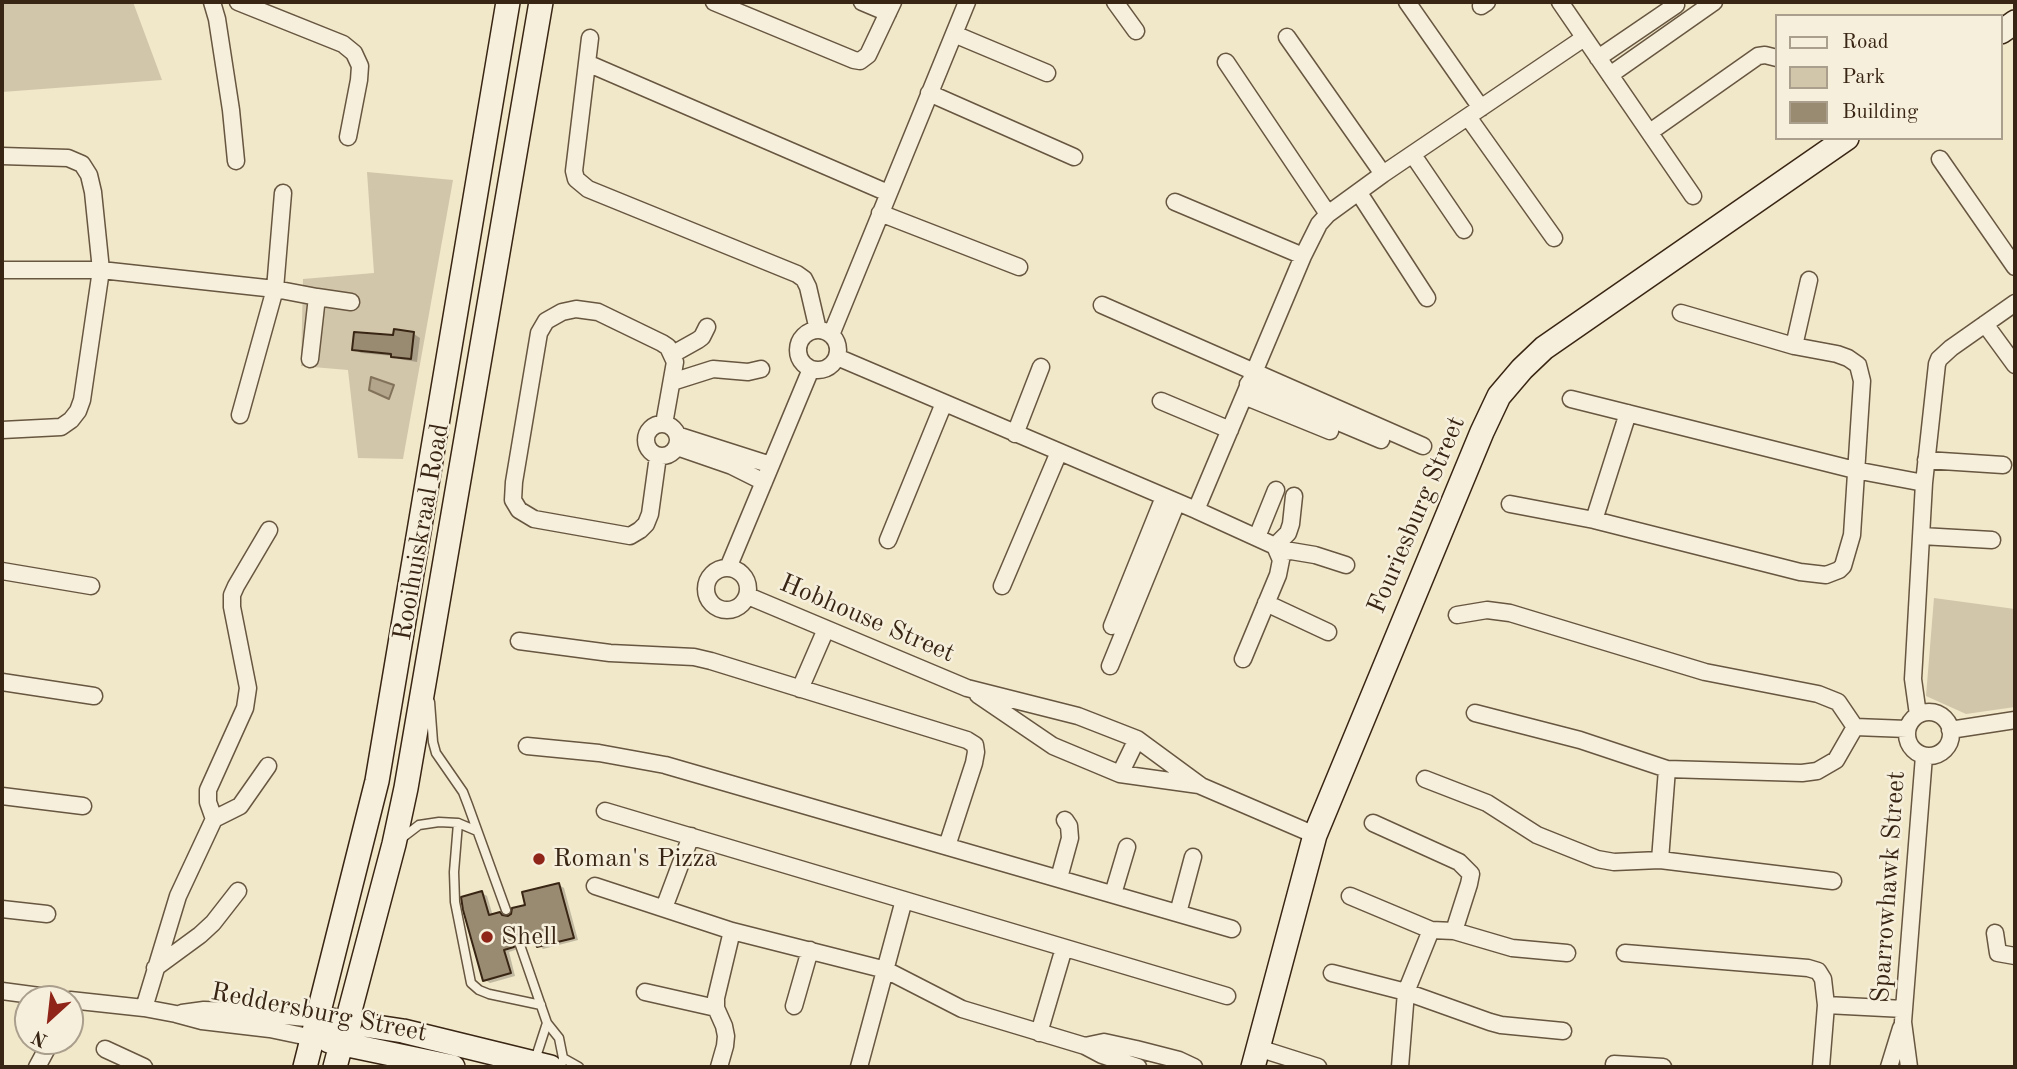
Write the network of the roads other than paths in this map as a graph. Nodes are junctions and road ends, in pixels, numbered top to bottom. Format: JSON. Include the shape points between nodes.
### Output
{"nodes":[{"id":1,"x":212,"y":2,"type":"edge"},
{"id":2,"x":238,"y":2,"type":"edge"},
{"id":3,"x":508,"y":2,"type":"edge"},
{"id":4,"x":541,"y":2,"type":"edge"},
{"id":5,"x":714,"y":2,"type":"edge"},
{"id":6,"x":862,"y":2,"type":"edge"},
{"id":7,"x":967,"y":2,"type":"edge"},
{"id":8,"x":1115,"y":2,"type":"edge"},
{"id":9,"x":1407,"y":2,"type":"edge"},
{"id":10,"x":1559,"y":2,"type":"edge"},
{"id":11,"x":1714,"y":2,"type":"edge"},
{"id":12,"x":1676,"y":5,"type":"dead end"},
{"id":13,"x":890,"y":7,"type":"edge"},
{"id":14,"x":1136,"y":31,"type":"dead end"},
{"id":15,"x":954,"y":34,"type":"junction"},
{"id":16,"x":1287,"y":37,"type":"dead end"},
{"id":17,"x":590,"y":38,"type":"dead end"},
{"id":18,"x":1584,"y":38,"type":"junction"},
{"id":19,"x":1598,"y":58,"type":"junction"},
{"id":20,"x":1776,"y":58,"type":"edge"},
{"id":21,"x":1226,"y":62,"type":"dead end"},
{"id":22,"x":587,"y":63,"type":"junction"},
{"id":23,"x":1047,"y":73,"type":"dead end"},
{"id":24,"x":1610,"y":75,"type":"junction"},
{"id":25,"x":929,"y":93,"type":"junction"},
{"id":26,"x":1474,"y":113,"type":"junction"},
{"id":27,"x":1650,"y":132,"type":"junction"},
{"id":28,"x":348,"y":137,"type":"dead end"},
{"id":29,"x":1844,"y":140,"type":"edge"},
{"id":30,"x":1413,"y":155,"type":"junction"},
{"id":31,"x":2,"y":156,"type":"edge"},
{"id":32,"x":1074,"y":157,"type":"dead end"},
{"id":33,"x":1940,"y":159,"type":"dead end"},
{"id":34,"x":236,"y":161,"type":"dead end"},
{"id":35,"x":1383,"y":174,"type":"junction"},
{"id":36,"x":283,"y":193,"type":"dead end"},
{"id":37,"x":888,"y":193,"type":"junction"},
{"id":38,"x":1359,"y":193,"type":"junction"},
{"id":39,"x":1693,"y":196,"type":"dead end"},
{"id":40,"x":1175,"y":202,"type":"dead end"},
{"id":41,"x":880,"y":213,"type":"junction"},
{"id":42,"x":1328,"y":214,"type":"junction"},
{"id":43,"x":1464,"y":230,"type":"dead end"},
{"id":44,"x":1553,"y":238,"type":"dead end"},
{"id":45,"x":1303,"y":256,"type":"junction"},
{"id":46,"x":1019,"y":267,"type":"dead end"},
{"id":47,"x":2015,"y":267,"type":"edge"},
{"id":48,"x":2,"y":270,"type":"edge"},
{"id":49,"x":101,"y":270,"type":"junction"},
{"id":50,"x":1809,"y":281,"type":"dead end"},
{"id":51,"x":275,"y":289,"type":"junction"},
{"id":52,"x":317,"y":297,"type":"junction"},
{"id":53,"x":1427,"y":298,"type":"dead end"},
{"id":54,"x":351,"y":302,"type":"dead end"},
{"id":55,"x":2015,"y":303,"type":"edge"},
{"id":56,"x":1102,"y":305,"type":"dead end"},
{"id":57,"x":1681,"y":313,"type":"dead end"},
{"id":58,"x":1985,"y":324,"type":"junction"},
{"id":59,"x":707,"y":327,"type":"dead end"},
{"id":60,"x":824,"y":332,"type":"junction"},
{"id":61,"x":1794,"y":346,"type":"junction"},
{"id":62,"x":673,"y":354,"type":"junction"},
{"id":63,"x":837,"y":357,"type":"junction"},
{"id":64,"x":310,"y":359,"type":"dead end"},
{"id":65,"x":2015,"y":365,"type":"edge"},
{"id":66,"x":1041,"y":367,"type":"dead end"},
{"id":67,"x":761,"y":369,"type":"dead end"},
{"id":68,"x":811,"y":369,"type":"junction"},
{"id":69,"x":672,"y":382,"type":"junction"},
{"id":70,"x":1249,"y":384,"type":"junction"},
{"id":71,"x":1572,"y":399,"type":"dead end"},
{"id":72,"x":1161,"y":401,"type":"dead end"},
{"id":73,"x":944,"y":403,"type":"junction"},
{"id":74,"x":1628,"y":413,"type":"junction"},
{"id":75,"x":240,"y":415,"type":"dead end"},
{"id":76,"x":664,"y":424,"type":"junction"},
{"id":77,"x":1230,"y":429,"type":"junction"},
{"id":78,"x":2,"y":430,"type":"edge"},
{"id":79,"x":1330,"y":431,"type":"dead end"},
{"id":80,"x":1015,"y":434,"type":"junction"},
{"id":81,"x":1381,"y":440,"type":"dead end"},
{"id":82,"x":677,"y":441,"type":"junction"},
{"id":83,"x":1423,"y":446,"type":"dead end"},
{"id":84,"x":1059,"y":452,"type":"junction"},
{"id":85,"x":658,"y":456,"type":"junction"},
{"id":86,"x":1926,"y":460,"type":"junction"},
{"id":87,"x":771,"y":465,"type":"junction"},
{"id":88,"x":2003,"y":465,"type":"dead end"},
{"id":89,"x":1855,"y":470,"type":"junction"},
{"id":90,"x":764,"y":482,"type":"junction"},
{"id":91,"x":1924,"y":483,"type":"junction"},
{"id":92,"x":1276,"y":490,"type":"dead end"},
{"id":93,"x":1294,"y":496,"type":"dead end"},
{"id":94,"x":1171,"y":500,"type":"junction"},
{"id":95,"x":1510,"y":504,"type":"dead end"},
{"id":96,"x":1196,"y":510,"type":"junction"},
{"id":97,"x":1594,"y":520,"type":"junction"},
{"id":98,"x":269,"y":530,"type":"dead end"},
{"id":99,"x":1921,"y":536,"type":"junction"},
{"id":100,"x":1257,"y":537,"type":"junction"},
{"id":101,"x":888,"y":540,"type":"dead end"},
{"id":102,"x":1992,"y":540,"type":"dead end"},
{"id":103,"x":1277,"y":550,"type":"junction"},
{"id":104,"x":1346,"y":565,"type":"dead end"},
{"id":105,"x":728,"y":568,"type":"junction"},
{"id":106,"x":2,"y":571,"type":"edge"},
{"id":107,"x":91,"y":586,"type":"dead end"},
{"id":108,"x":1002,"y":586,"type":"dead end"},
{"id":109,"x":748,"y":596,"type":"junction"},
{"id":110,"x":1266,"y":603,"type":"junction"},
{"id":111,"x":1457,"y":615,"type":"dead end"},
{"id":112,"x":1112,"y":626,"type":"dead end"},
{"id":113,"x":826,"y":629,"type":"junction"},
{"id":114,"x":1328,"y":632,"type":"dead end"},
{"id":115,"x":519,"y":641,"type":"dead end"},
{"id":116,"x":1243,"y":659,"type":"dead end"},
{"id":117,"x":428,"y":663,"type":"junction"},
{"id":118,"x":1110,"y":666,"type":"dead end"},
{"id":119,"x":2,"y":682,"type":"edge"},
{"id":120,"x":967,"y":688,"type":"junction"},
{"id":121,"x":800,"y":689,"type":"junction"},
{"id":122,"x":94,"y":696,"type":"dead end"},
{"id":123,"x":1475,"y":713,"type":"dead end"},
{"id":124,"x":1918,"y":715,"type":"junction"},
{"id":125,"x":2015,"y":720,"type":"edge"},
{"id":126,"x":1855,"y":727,"type":"junction"},
{"id":127,"x":1908,"y":729,"type":"junction"},
{"id":128,"x":1950,"y":730,"type":"junction"},
{"id":129,"x":1137,"y":739,"type":"junction"},
{"id":130,"x":527,"y":746,"type":"dead end"},
{"id":131,"x":1924,"y":756,"type":"junction"},
{"id":132,"x":268,"y":766,"type":"dead end"},
{"id":133,"x":1667,"y":769,"type":"junction"},
{"id":134,"x":1120,"y":774,"type":"junction"},
{"id":135,"x":1426,"y":779,"type":"dead end"},
{"id":136,"x":1201,"y":786,"type":"junction"},
{"id":137,"x":2,"y":796,"type":"edge"},
{"id":138,"x":83,"y":806,"type":"dead end"},
{"id":139,"x":605,"y":811,"type":"dead end"},
{"id":140,"x":214,"y":819,"type":"junction"},
{"id":141,"x":1065,"y":820,"type":"dead end"},
{"id":142,"x":1373,"y":822,"type":"dead end"},
{"id":143,"x":458,"y":823,"type":"junction"},
{"id":144,"x":477,"y":831,"type":"junction"},
{"id":145,"x":1315,"y":835,"type":"junction"},
{"id":146,"x":691,"y":836,"type":"junction"},
{"id":147,"x":394,"y":844,"type":"junction"},
{"id":148,"x":947,"y":846,"type":"junction"},
{"id":149,"x":1127,"y":847,"type":"dead end"},
{"id":150,"x":1193,"y":857,"type":"dead end"},
{"id":151,"x":1660,"y":860,"type":"junction"},
{"id":152,"x":1059,"y":878,"type":"junction"},
{"id":153,"x":1833,"y":881,"type":"dead end"},
{"id":154,"x":595,"y":886,"type":"dead end"},
{"id":155,"x":238,"y":891,"type":"dead end"},
{"id":156,"x":1113,"y":894,"type":"junction"},
{"id":157,"x":1350,"y":896,"type":"dead end"},
{"id":158,"x":904,"y":900,"type":"junction"},
{"id":159,"x":664,"y":908,"type":"junction"},
{"id":160,"x":2,"y":909,"type":"edge"},
{"id":161,"x":506,"y":910,"type":"dead end"},
{"id":162,"x":1178,"y":913,"type":"junction"},
{"id":163,"x":47,"y":914,"type":"dead end"},
{"id":164,"x":1232,"y":929,"type":"dead end"},
{"id":165,"x":1431,"y":930,"type":"junction"},
{"id":166,"x":733,"y":931,"type":"junction"},
{"id":167,"x":1454,"y":931,"type":"junction"},
{"id":168,"x":1994,"y":933,"type":"dead end"},
{"id":169,"x":520,"y":945,"type":"dead end"},
{"id":170,"x":1064,"y":948,"type":"junction"},
{"id":171,"x":810,"y":950,"type":"junction"},
{"id":172,"x":1567,"y":953,"type":"dead end"},
{"id":173,"x":1625,"y":953,"type":"dead end"},
{"id":174,"x":2015,"y":956,"type":"edge"},
{"id":175,"x":155,"y":968,"type":"junction"},
{"id":176,"x":886,"y":970,"type":"junction"},
{"id":177,"x":1332,"y":973,"type":"dead end"},
{"id":178,"x":645,"y":992,"type":"dead end"},
{"id":179,"x":1406,"y":992,"type":"junction"},
{"id":180,"x":1227,"y":996,"type":"dead end"},
{"id":181,"x":84,"y":1004,"type":"edge"},
{"id":182,"x":541,"y":1004,"type":"junction"},
{"id":183,"x":1826,"y":1005,"type":"junction"},
{"id":184,"x":794,"y":1006,"type":"dead end"},
{"id":185,"x":144,"y":1008,"type":"junction"},
{"id":186,"x":716,"y":1008,"type":"junction"},
{"id":187,"x":1903,"y":1016,"type":"junction"},
{"id":188,"x":547,"y":1023,"type":"junction"},
{"id":189,"x":315,"y":1028,"type":"junction"},
{"id":190,"x":1563,"y":1031,"type":"dead end"},
{"id":191,"x":344,"y":1033,"type":"junction"},
{"id":192,"x":1039,"y":1033,"type":"junction"},
{"id":193,"x":104,"y":1049,"type":"dead end"},
{"id":194,"x":1102,"y":1055,"type":"edge"},
{"id":195,"x":1255,"y":1058,"type":"edge"},
{"id":196,"x":1159,"y":1061,"type":"edge"},
{"id":197,"x":545,"y":1064,"type":"edge"},
{"id":198,"x":1614,"y":1064,"type":"dead end"},
{"id":199,"x":144,"y":1067,"type":"edge"},
{"id":200,"x":305,"y":1067,"type":"edge"},
{"id":201,"x":335,"y":1067,"type":"edge"},
{"id":202,"x":453,"y":1067,"type":"edge"},
{"id":203,"x":561,"y":1067,"type":"edge"},
{"id":204,"x":579,"y":1067,"type":"edge"},
{"id":205,"x":719,"y":1067,"type":"edge"},
{"id":206,"x":859,"y":1067,"type":"edge"},
{"id":207,"x":1138,"y":1067,"type":"edge"},
{"id":208,"x":1194,"y":1067,"type":"edge"},
{"id":209,"x":1318,"y":1067,"type":"edge"},
{"id":210,"x":1400,"y":1067,"type":"edge"},
{"id":211,"x":1663,"y":1067,"type":"edge"},
{"id":212,"x":1821,"y":1067,"type":"edge"},
{"id":213,"x":1889,"y":1067,"type":"edge"},
{"id":214,"x":1909,"y":1067,"type":"edge"}],
"edges":[{"from":1,"to":34,"type":"street"},
{"from":2,"to":28,"type":"street","via":[[343,44],[354,53],[360,66],[359,80]]},
{"from":3,"to":189,"type":"main road","name":"Rooihuiskraal Road","via":[[377,781]]},
{"from":4,"to":117,"type":"main road","name":"Rooihuiskraal Road"},
{"from":5,"to":13,"type":"street","via":[[860,61],[868,55]]},
{"from":6,"to":13,"type":"street"},
{"from":7,"to":15,"type":"street"},
{"from":8,"to":14,"type":"street"},
{"from":9,"to":26,"type":"street"},
{"from":10,"to":18,"type":"street"},
{"from":11,"to":24,"type":"street"},
{"from":12,"to":19,"type":"street"},
{"from":15,"to":23,"type":"street"},
{"from":15,"to":25,"type":"street"},
{"from":16,"to":35,"type":"street"},
{"from":17,"to":22,"type":"street"},
{"from":18,"to":19,"type":"street"},
{"from":18,"to":26,"type":"street"},
{"from":19,"to":24,"type":"street"},
{"from":20,"to":27,"type":"street","via":[[1758,56]]},
{"from":21,"to":42,"type":"street"},
{"from":22,"to":37,"type":"street"},
{"from":22,"to":60,"type":"street","via":[[576,179],[588,189],[797,274],[808,287]]},
{"from":24,"to":27,"type":"street"},
{"from":25,"to":32,"type":"street"},
{"from":25,"to":37,"type":"street"},
{"from":26,"to":30,"type":"street"},
{"from":26,"to":44,"type":"street"},
{"from":27,"to":39,"type":"street"},
{"from":29,"to":145,"type":"main road","name":"Fouriesburg Street","via":[[1544,348],[1499,396]]},
{"from":30,"to":35,"type":"street"},
{"from":30,"to":43,"type":"street"},
{"from":31,"to":49,"type":"street","via":[[68,158],[82,164],[93,192]]},
{"from":33,"to":47,"type":"street"},
{"from":35,"to":38,"type":"street"},
{"from":36,"to":51,"type":"street"},
{"from":37,"to":41,"type":"street"},
{"from":38,"to":42,"type":"street"},
{"from":38,"to":53,"type":"street"},
{"from":40,"to":45,"type":"street"},
{"from":41,"to":46,"type":"street"},
{"from":41,"to":60,"type":"street"},
{"from":42,"to":45,"type":"street"},
{"from":45,"to":70,"type":"street"},
{"from":48,"to":49,"type":"street"},
{"from":49,"to":51,"type":"street"},
{"from":49,"to":78,"type":"street","via":[[78,411],[61,427]]},
{"from":50,"to":61,"type":"street"},
{"from":51,"to":52,"type":"street"},
{"from":51,"to":75,"type":"street"},
{"from":52,"to":54,"type":"street"},
{"from":52,"to":64,"type":"street"},
{"from":55,"to":58,"type":"street"},
{"from":56,"to":70,"type":"street"},
{"from":57,"to":61,"type":"street"},
{"from":58,"to":65,"type":"street"},
{"from":58,"to":86,"type":"street","via":[[1939,359]]},
{"from":59,"to":62,"type":"street","via":[[702,337]]},
{"from":60,"to":63,"type":"street","via":[[838,345]]},
{"from":60,"to":68,"type":"street","via":[[805,335],[798,347],[800,360]]},
{"from":61,"to":89,"type":"street","via":[[1843,356],[1861,370]]},
{"from":62,"to":69,"type":"street"},
{"from":62,"to":85,"type":"street","via":[[662,343],[598,312],[576,309],[546,321],[539,332],[513,500],[534,519],[630,536],[646,524],[650,514]]},
{"from":63,"to":68,"type":"street","via":[[824,370]]},
{"from":63,"to":73,"type":"street"},
{"from":66,"to":80,"type":"street"},
{"from":67,"to":69,"type":"street","via":[[713,369]]},
{"from":68,"to":87,"type":"street","name":"Hobhouse Street"},
{"from":69,"to":76,"type":"street"},
{"from":70,"to":77,"type":"street"},
{"from":70,"to":79,"type":"street"},
{"from":70,"to":81,"type":"street"},
{"from":70,"to":83,"type":"street"},
{"from":71,"to":74,"type":"street"},
{"from":72,"to":77,"type":"street"},
{"from":73,"to":80,"type":"street"},
{"from":73,"to":101,"type":"street"},
{"from":74,"to":89,"type":"street"},
{"from":74,"to":97,"type":"street"},
{"from":76,"to":82,"type":"street","via":[[674,430]]},
{"from":76,"to":85,"type":"street","via":[[652,427],[646,438],[648,449]]},
{"from":77,"to":96,"type":"street"},
{"from":80,"to":84,"type":"street"},
{"from":82,"to":85,"type":"street","via":[[667,456]]},
{"from":82,"to":87,"type":"street"},
{"from":82,"to":90,"type":"street"},
{"from":84,"to":94,"type":"street"},
{"from":84,"to":108,"type":"street"},
{"from":86,"to":88,"type":"street"},
{"from":86,"to":91,"type":"street"},
{"from":87,"to":90,"type":"street","name":"Hobhouse Street"},
{"from":89,"to":91,"type":"street"},
{"from":89,"to":97,"type":"street","via":[[1852,535],[1843,566],[1826,575]]},
{"from":90,"to":105,"type":"street","name":"Hobhouse Street"},
{"from":91,"to":99,"type":"street"},
{"from":92,"to":100,"type":"street"},
{"from":93,"to":103,"type":"street","via":[[1291,524]]},
{"from":94,"to":96,"type":"street"},
{"from":94,"to":112,"type":"street"},
{"from":94,"to":118,"type":"street"},
{"from":95,"to":97,"type":"street"},
{"from":96,"to":100,"type":"street"},
{"from":98,"to":140,"type":"street","via":[[232,595],[248,698],[208,790]]},
{"from":99,"to":102,"type":"street"},
{"from":99,"to":124,"type":"street","via":[[1913,679]]},
{"from":100,"to":103,"type":"street"},
{"from":103,"to":104,"type":"street","via":[[1303,552]]},
{"from":103,"to":110,"type":"street","via":[[1281,567]]},
{"from":105,"to":109,"type":"street","name":"Hobhouse Street","via":[[743,575]]},
{"from":105,"to":109,"type":"street","name":"Hobhouse Street","via":[[709,579],[706,593],[710,601],[729,610]]},
{"from":106,"to":107,"type":"street"},
{"from":109,"to":113,"type":"street","name":"Hobhouse Street"},
{"from":110,"to":114,"type":"street"},
{"from":110,"to":116,"type":"street"},
{"from":111,"to":126,"type":"street","via":[[1487,610],[1510,613],[1705,672],[1818,694],[1838,702]]},
{"from":113,"to":120,"type":"street","name":"Hobhouse Street"},
{"from":113,"to":121,"type":"street"},
{"from":115,"to":121,"type":"street","via":[[610,653],[694,657]]},
{"from":117,"to":144,"type":"lane","via":[[436,753],[463,792]]},
{"from":117,"to":147,"type":"main road","name":"Rooihuiskraal Road"},
{"from":119,"to":122,"type":"street"},
{"from":120,"to":129,"type":"street","name":"Hobhouse Street","via":[[1078,716]]},
{"from":120,"to":134,"type":"street","name":"Hobhouse Street","via":[[1053,746]]},
{"from":121,"to":148,"type":"street","via":[[975,745],[974,764]]},
{"from":123,"to":133,"type":"street"},
{"from":124,"to":127,"type":"street"},
{"from":124,"to":128,"type":"street","via":[[1938,715]]},
{"from":125,"to":128,"type":"street"},
{"from":126,"to":127,"type":"street"},
{"from":126,"to":133,"type":"street","via":[[1836,760],[1816,771]]},
{"from":127,"to":131,"type":"street","name":"Sparrowhawk Street","via":[[1912,748]]},
{"from":128,"to":131,"type":"street","name":"Sparrowhawk Street","via":[[1944,751]]},
{"from":129,"to":134,"type":"street"},
{"from":129,"to":136,"type":"street","name":"Hobhouse Street"},
{"from":130,"to":148,"type":"street","via":[[636,758]]},
{"from":131,"to":187,"type":"street","name":"Sparrowhawk Street"},
{"from":132,"to":140,"type":"street","via":[[240,806]]},
{"from":133,"to":151,"type":"street"},
{"from":134,"to":136,"type":"street","name":"Hobhouse Street"},
{"from":135,"to":151,"type":"street","via":[[1487,803],[1537,835],[1597,859]]},
{"from":136,"to":145,"type":"street","name":"Hobhouse Street"},
{"from":137,"to":138,"type":"street"},
{"from":139,"to":146,"type":"street"},
{"from":140,"to":175,"type":"street","via":[[178,895]]},
{"from":141,"to":152,"type":"street","via":[[1070,838]]},
{"from":142,"to":167,"type":"street","via":[[1469,870]]},
{"from":143,"to":144,"type":"lane"},
{"from":143,"to":147,"type":"lane","via":[[419,825]]},
{"from":143,"to":182,"type":"lane","via":[[455,902],[471,983],[489,994]]},
{"from":144,"to":161,"type":"lane"},
{"from":145,"to":195,"type":"main road","name":"Fouriesburg Street"},
{"from":146,"to":158,"type":"street"},
{"from":146,"to":159,"type":"street"},
{"from":147,"to":191,"type":"main road","name":"Rooihuiskraal Road"},
{"from":148,"to":152,"type":"street"},
{"from":149,"to":156,"type":"street"},
{"from":150,"to":162,"type":"street"},
{"from":151,"to":153,"type":"street"},
{"from":152,"to":156,"type":"street"},
{"from":154,"to":159,"type":"street"},
{"from":155,"to":175,"type":"street","via":[[213,923]]},
{"from":156,"to":162,"type":"street"},
{"from":157,"to":165,"type":"street"},
{"from":158,"to":170,"type":"street"},
{"from":158,"to":176,"type":"street"},
{"from":159,"to":166,"type":"street"},
{"from":160,"to":163,"type":"street"},
{"from":162,"to":164,"type":"street"},
{"from":165,"to":167,"type":"street"},
{"from":165,"to":179,"type":"street"},
{"from":166,"to":171,"type":"street"},
{"from":166,"to":186,"type":"street"},
{"from":167,"to":172,"type":"street","via":[[1512,948]]},
{"from":168,"to":174,"type":"street","via":[[1998,953]]},
{"from":169,"to":182,"type":"lane"},
{"from":170,"to":180,"type":"street"},
{"from":170,"to":192,"type":"street"},
{"from":171,"to":176,"type":"street"},
{"from":171,"to":184,"type":"street"},
{"from":173,"to":183,"type":"street","via":[[1814,969],[1822,976]]},
{"from":175,"to":185,"type":"street"},
{"from":176,"to":192,"type":"street","via":[[962,1009]]},
{"from":176,"to":206,"type":"street"},
{"from":177,"to":179,"type":"street"},
{"from":178,"to":186,"type":"street"},
{"from":179,"to":190,"type":"street","via":[[1501,1025]]},
{"from":179,"to":210,"type":"street"},
{"from":181,"to":185,"type":"street","name":"Reddersburg Street"},
{"from":182,"to":188,"type":"lane"},
{"from":183,"to":187,"type":"street"},
{"from":183,"to":212,"type":"street"},
{"from":185,"to":189,"type":"street","name":"Reddersburg Street","via":[[270,1029]]},
{"from":186,"to":205,"type":"street","via":[[726,1036]]},
{"from":187,"to":213,"type":"street","name":"Sparrowhawk Street"},
{"from":187,"to":214,"type":"street","name":"Sparrowhawk Street"},
{"from":188,"to":197,"type":"lane"},
{"from":188,"to":197,"type":"lane","via":[[559,1038]]},
{"from":189,"to":191,"type":"main road","name":"Reddersburg Street"},
{"from":189,"to":200,"type":"main road","name":"Rooihuiskraal Road"},
{"from":191,"to":197,"type":"main road","name":"Reddersburg Street","via":[[403,1031]]},
{"from":191,"to":201,"type":"main road","name":"Rooihuiskraal Road"},
{"from":191,"to":202,"type":"main road","name":"Reddersburg Street"},
{"from":192,"to":194,"type":"street"},
{"from":193,"to":199,"type":"street"},
{"from":194,"to":196,"type":"street"},
{"from":194,"to":207,"type":"street"},
{"from":195,"to":209,"type":"street"},
{"from":196,"to":208,"type":"street","via":[[1179,1060]]},
{"from":197,"to":203,"type":"lane"},
{"from":197,"to":204,"type":"lane"},
{"from":198,"to":211,"type":"street"}]}
